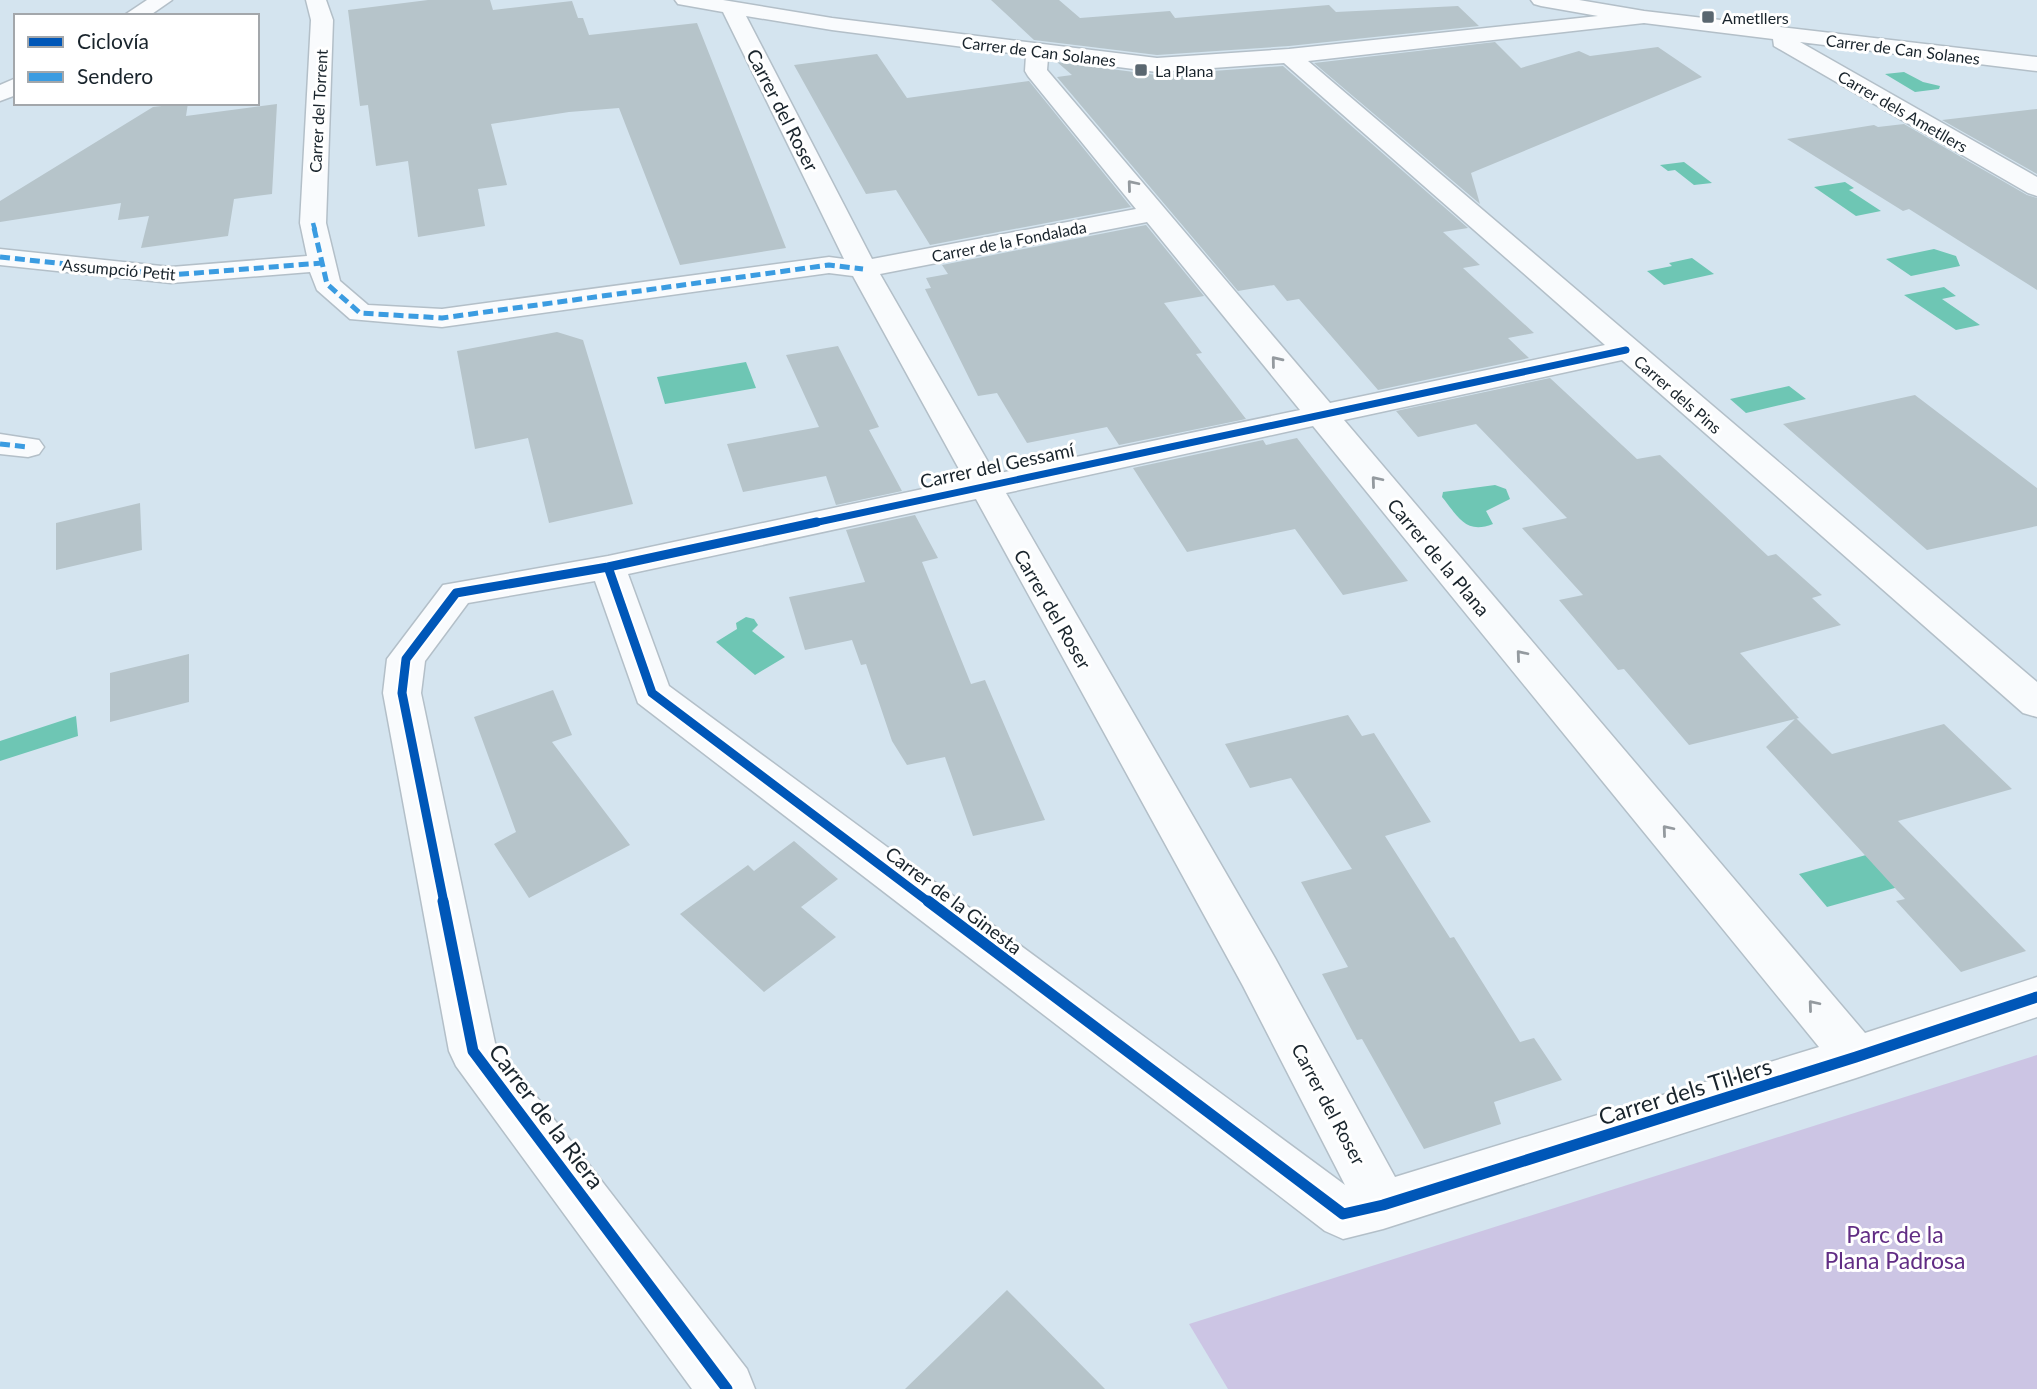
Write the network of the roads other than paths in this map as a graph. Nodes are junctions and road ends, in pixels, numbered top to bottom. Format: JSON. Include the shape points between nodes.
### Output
{"nodes":[{"id":1,"x":162,"y":0,"type":"edge"},
{"id":2,"x":316,"y":0,"type":"edge"},
{"id":3,"x":685,"y":0,"type":"edge"},
{"id":4,"x":1541,"y":0,"type":"edge"},
{"id":5,"x":731,"y":8,"type":"junction"},
{"id":6,"x":137,"y":14,"type":"edge"},
{"id":7,"x":1644,"y":18,"type":"junction"},
{"id":8,"x":1768,"y":33,"type":"junction"},
{"id":9,"x":1037,"y":52,"type":"junction"},
{"id":10,"x":1289,"y":56,"type":"junction"},
{"id":11,"x":2037,"y":64,"type":"edge"},
{"id":12,"x":2037,"y":188,"type":"edge"},
{"id":13,"x":1154,"y":213,"type":"junction"},
{"id":14,"x":0,"y":257,"type":"edge"},
{"id":15,"x":322,"y":263,"type":"junction"},
{"id":16,"x":863,"y":269,"type":"junction"},
{"id":17,"x":1626,"y":350,"type":"junction"},
{"id":18,"x":1320,"y":414,"type":"junction"},
{"id":19,"x":984,"y":486,"type":"junction"},
{"id":20,"x":608,"y":567,"type":"junction"},
{"id":21,"x":406,"y":659,"type":"joint"},
{"id":22,"x":2037,"y":703,"type":"edge"},
{"id":23,"x":2037,"y":997,"type":"edge"},
{"id":24,"x":1856,"y":1057,"type":"junction"},
{"id":25,"x":1363,"y":1210,"type":"junction"},
{"id":26,"x":727,"y":1389,"type":"edge"}],
"edges":[{"from":1,"to":6,"type":"street"},
{"from":2,"to":15,"type":"street","name":"Carrer del Torrent","via":[[322,20],[313,223]]},
{"from":3,"to":5,"type":"street","name":"Carrer de Can Solanes"},
{"from":4,"to":7,"type":"street"},
{"from":5,"to":9,"type":"street","name":"Carrer de Can Solanes"},
{"from":5,"to":16,"type":"street","name":"Carrer del Roser"},
{"from":7,"to":8,"type":"street","name":"Carrer de Can Solanes"},
{"from":7,"to":10,"type":"street","name":"Carrer de Can Solanes"},
{"from":8,"to":11,"type":"street","name":"Carrer de Can Solanes"},
{"from":8,"to":12,"type":"street","name":"Carrer dels Ametllers"},
{"from":9,"to":10,"type":"street","name":"Carrer de Can Solanes","via":[[1157,65]]},
{"from":13,"to":9,"type":"street","name":"Carrer de la Plana","one_way":true,"via":[[1036,71]]},
{"from":10,"to":17,"type":"street","name":"Carrer dels Pins"},
{"from":13,"to":16,"type":"street","name":"Carrer de la Fondalada"},
{"from":18,"to":13,"type":"street","name":"Carrer de la Plana","one_way":true},
{"from":14,"to":15,"type":"street","name":"Assumpció Petit","via":[[171,275]]},
{"from":15,"to":16,"type":"street","name":"Carrer de la Fondalada","via":[[327,284],[360,313],[442,318],[830,265]]},
{"from":16,"to":19,"type":"street","name":"Carrer del Roser"},
{"from":17,"to":18,"type":"street","name":"Carrer del Gessamí"},
{"from":17,"to":22,"type":"street","name":"Carrer dels Pins"},
{"from":18,"to":19,"type":"street","name":"Carrer del Gessamí"},
{"from":24,"to":18,"type":"street","name":"Carrer de la Plana","one_way":true},
{"from":19,"to":20,"type":"street","name":"Carrer del Gessamí"},
{"from":19,"to":25,"type":"street","name":"Carrer del Roser","via":[[1259,972]]},
{"from":20,"to":21,"type":"street","name":"Carrer del Gessamí","via":[[456,593]]},
{"from":20,"to":25,"type":"street","name":"Carrer de la Ginesta","via":[[652,694]]},
{"from":21,"to":26,"type":"street","name":"Carrer de la Riera","via":[[402,692],[473,1051]]},
{"from":23,"to":24,"type":"street","name":"Carrer dels Til·lers"},
{"from":24,"to":25,"type":"street","name":"Carrer dels Til·lers"}]}
